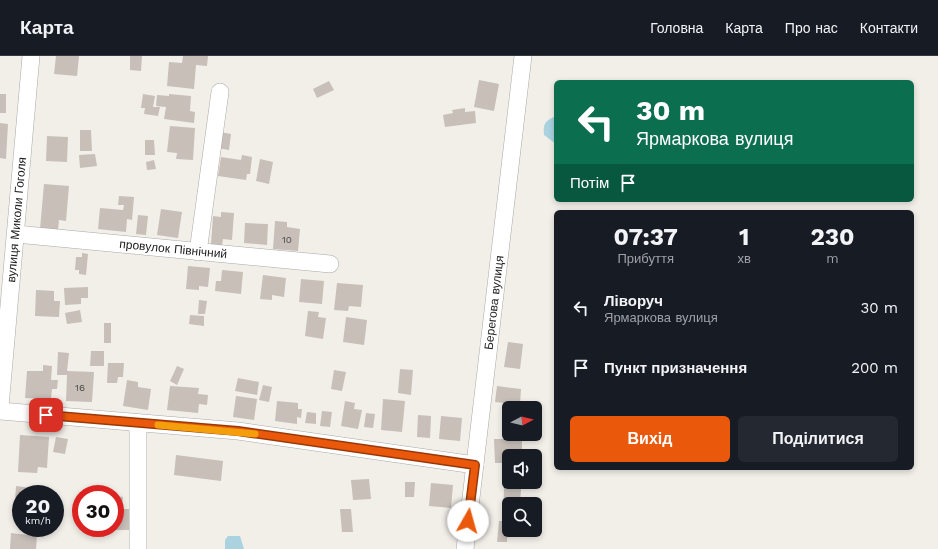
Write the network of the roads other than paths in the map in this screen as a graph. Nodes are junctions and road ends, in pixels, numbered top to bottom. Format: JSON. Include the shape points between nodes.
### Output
{"nodes":[{"id":1,"x":31,"y":56,"type":"edge"},
{"id":2,"x":523,"y":56,"type":"edge"},
{"id":3,"x":220,"y":92,"type":"dead end"},
{"id":4,"x":16,"y":234,"type":"junction"},
{"id":5,"x":198,"y":252,"type":"junction"},
{"id":6,"x":330,"y":264,"type":"dead end"},
{"id":7,"x":0,"y":407,"type":"edge"},
{"id":8,"x":0,"y":411,"type":"edge"},
{"id":9,"x":138,"y":423,"type":"junction"},
{"id":10,"x":475,"y":465,"type":"junction"},
{"id":11,"x":138,"y":549,"type":"edge"},
{"id":12,"x":465,"y":549,"type":"edge"}],
"edges":[{"from":1,"to":4,"type":"street","name":"вулиця Миколи Гоголя"},
{"from":2,"to":10,"type":"street","name":"Берегова вулиця"},
{"from":3,"to":5,"type":"street"},
{"from":4,"to":5,"type":"street","name":"провулок Північний"},
{"from":4,"to":7,"type":"street","name":"вулиця Миколи Гоголя"},
{"from":5,"to":6,"type":"street","name":"провулок Північний"},
{"from":8,"to":9,"type":"street"},
{"from":9,"to":10,"type":"street","via":[[238,431]]},
{"from":9,"to":11,"type":"street"},
{"from":10,"to":12,"type":"street","name":"Берегова вулиця"}]}
